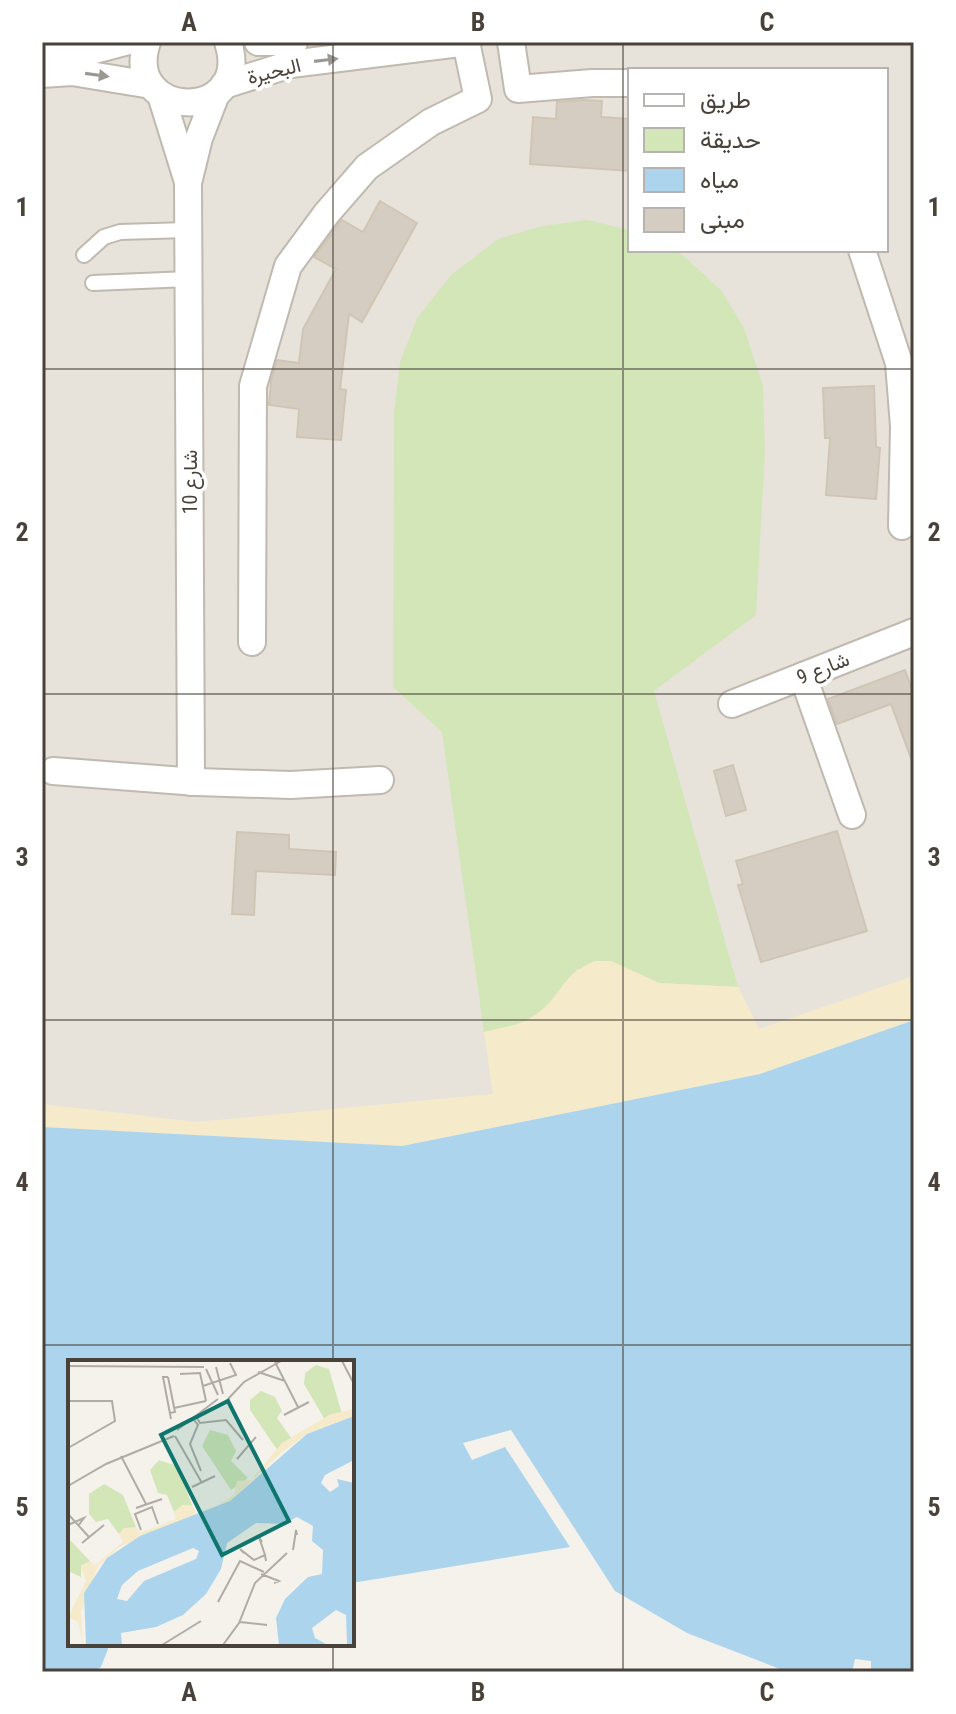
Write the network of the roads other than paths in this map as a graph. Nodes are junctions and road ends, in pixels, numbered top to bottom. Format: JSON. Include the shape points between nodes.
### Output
{"nodes":[{"id":1,"x":125,"y":42,"type":"edge"},
{"id":2,"x":147,"y":42,"type":"edge"},
{"id":3,"x":228,"y":42,"type":"edge"},
{"id":4,"x":258,"y":42,"type":"edge"},
{"id":5,"x":294,"y":42,"type":"edge"},
{"id":6,"x":467,"y":42,"type":"edge"},
{"id":7,"x":511,"y":42,"type":"edge"},
{"id":8,"x":42,"y":54,"type":"edge"},
{"id":9,"x":42,"y":74,"type":"edge"},
{"id":10,"x":628,"y":83,"type":"edge"},
{"id":11,"x":220,"y":89,"type":"junction"},
{"id":12,"x":518,"y":89,"type":"junction"},
{"id":13,"x":156,"y":90,"type":"junction"},
{"id":14,"x":478,"y":99,"type":"junction"},
{"id":15,"x":188,"y":182,"type":"junction"},
{"id":16,"x":188,"y":230,"type":"junction"},
{"id":17,"x":863,"y":252,"type":"edge"},
{"id":18,"x":84,"y":255,"type":"dead end"},
{"id":19,"x":189,"y":279,"type":"junction"},
{"id":20,"x":93,"y":283,"type":"dead end"},
{"id":21,"x":902,"y":526,"type":"dead end"},
{"id":22,"x":914,"y":632,"type":"edge"},
{"id":23,"x":252,"y":642,"type":"dead end"},
{"id":24,"x":803,"y":676,"type":"junction"},
{"id":25,"x":732,"y":704,"type":"dead end"},
{"id":26,"x":53,"y":771,"type":"dead end"},
{"id":27,"x":380,"y":780,"type":"dead end"},
{"id":28,"x":191,"y":782,"type":"junction"},
{"id":29,"x":852,"y":815,"type":"dead end"}],
"edges":[{"from":1,"to":8,"type":"street","via":[[91,51]]},
{"from":2,"to":13,"type":"street","name":"شارع 10","via":[[144,66]]},
{"from":3,"to":11,"type":"street","name":"شارع 10","via":[[231,65]]},
{"from":4,"to":5,"type":"street","name":"البحيرة"},
{"from":11,"to":6,"type":"street","name":"البحيرة","one_way":true,"via":[[291,64]]},
{"from":6,"to":14,"type":"street"},
{"from":7,"to":12,"type":"street"},
{"from":9,"to":13,"type":"street","one_way":true,"via":[[72,72]]},
{"from":10,"to":12,"type":"street"},
{"from":11,"to":13,"type":"street","name":"البحيرة","via":[[199,103],[186,104]]},
{"from":11,"to":15,"type":"street","name":"شارع 10"},
{"from":12,"to":14,"type":"street"},
{"from":13,"to":15,"type":"street","name":"شارع 10"},
{"from":14,"to":23,"type":"street","via":[[431,122],[367,167],[288,266],[253,386]]},
{"from":15,"to":16,"type":"street","name":"شارع 10"},
{"from":16,"to":18,"type":"lane","via":[[120,232],[104,237]]},
{"from":16,"to":19,"type":"street","name":"شارع 10"},
{"from":17,"to":21,"type":"street","via":[[899,363]]},
{"from":19,"to":20,"type":"lane"},
{"from":19,"to":28,"type":"street","name":"شارع 10"},
{"from":22,"to":24,"type":"street","name":"شارع 9"},
{"from":24,"to":25,"type":"street","name":"شارع 9"},
{"from":24,"to":29,"type":"street"},
{"from":26,"to":28,"type":"street"},
{"from":27,"to":28,"type":"street","via":[[291,785]]}]}
